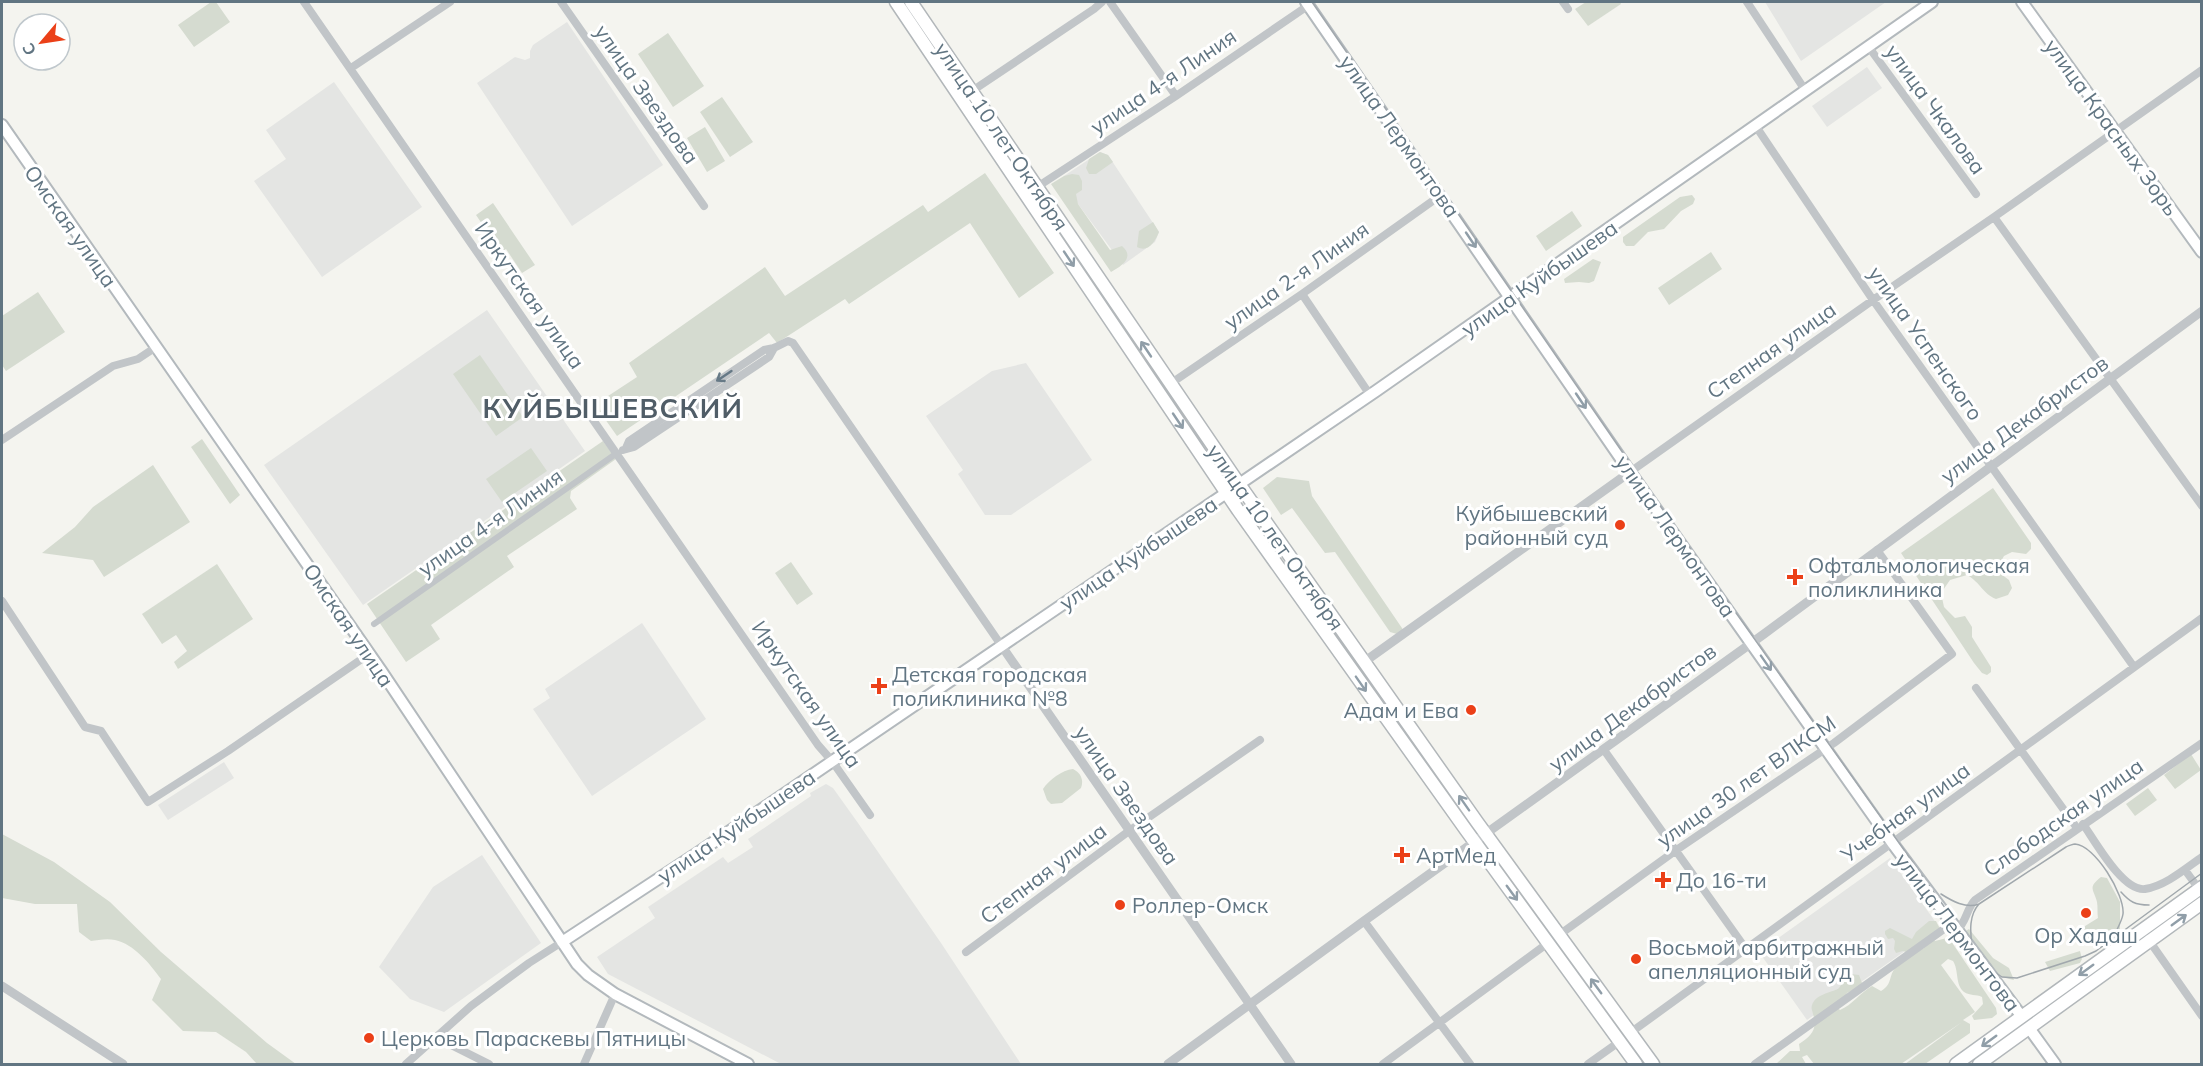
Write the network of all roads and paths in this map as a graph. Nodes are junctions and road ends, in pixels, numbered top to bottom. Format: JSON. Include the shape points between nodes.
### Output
{"nodes":[{"id":1,"x":304,"y":2,"type":"edge"},
{"id":2,"x":450,"y":2,"type":"edge"},
{"id":3,"x":561,"y":2,"type":"edge"},
{"id":4,"x":896,"y":2,"type":"edge"},
{"id":5,"x":911,"y":2,"type":"edge"},
{"id":6,"x":1102,"y":2,"type":"edge"},
{"id":7,"x":1110,"y":2,"type":"edge"},
{"id":8,"x":1747,"y":2,"type":"edge"},
{"id":9,"x":2022,"y":2,"type":"edge"},
{"id":10,"x":1308,"y":3,"type":"edge"},
{"id":11,"x":1926,"y":3,"type":"edge"},
{"id":12,"x":1868,"y":46,"type":"junction"},
{"id":13,"x":351,"y":68,"type":"junction"},
{"id":14,"x":2202,"y":70,"type":"edge"},
{"id":15,"x":1805,"y":90,"type":"junction"},
{"id":16,"x":972,"y":91,"type":"junction"},
{"id":17,"x":1176,"y":96,"type":"junction"},
{"id":18,"x":2,"y":125,"type":"edge"},
{"id":19,"x":1755,"y":125,"type":"junction"},
{"id":20,"x":2114,"y":131,"type":"junction"},
{"id":21,"x":1037,"y":187,"type":"junction"},
{"id":22,"x":1976,"y":194,"type":"dead end"},
{"id":23,"x":1441,"y":195,"type":"junction"},
{"id":24,"x":704,"y":206,"type":"dead end"},
{"id":25,"x":1994,"y":217,"type":"junction"},
{"id":26,"x":2202,"y":252,"type":"edge"},
{"id":27,"x":1302,"y":294,"type":"junction"},
{"id":28,"x":1511,"y":298,"type":"junction"},
{"id":29,"x":1873,"y":300,"type":"junction"},
{"id":30,"x":2202,"y":311,"type":"edge"},
{"id":31,"x":788,"y":341,"type":"joint"},
{"id":32,"x":156,"y":347,"type":"junction"},
{"id":33,"x":2110,"y":378,"type":"junction"},
{"id":34,"x":1170,"y":384,"type":"junction"},
{"id":35,"x":1370,"y":395,"type":"junction"},
{"id":36,"x":2,"y":440,"type":"edge"},
{"id":37,"x":617,"y":453,"type":"junction"},
{"id":38,"x":1991,"y":466,"type":"junction"},
{"id":39,"x":1630,"y":472,"type":"junction"},
{"id":40,"x":1239,"y":484,"type":"junction"},
{"id":41,"x":1227,"y":493,"type":"junction"},
{"id":42,"x":2202,"y":506,"type":"edge"},
{"id":43,"x":1877,"y":550,"type":"junction"},
{"id":44,"x":2,"y":601,"type":"edge"},
{"id":45,"x":2202,"y":618,"type":"edge"},
{"id":46,"x":374,"y":624,"type":"dead end"},
{"id":47,"x":1752,"y":643,"type":"junction"},
{"id":48,"x":1001,"y":645,"type":"junction"},
{"id":49,"x":369,"y":654,"type":"junction"},
{"id":50,"x":1364,"y":662,"type":"junction"},
{"id":51,"x":2134,"y":668,"type":"junction"},
{"id":52,"x":1976,"y":688,"type":"dead end"},
{"id":53,"x":1260,"y":740,"type":"dead end"},
{"id":54,"x":2202,"y":743,"type":"edge"},
{"id":55,"x":1826,"y":747,"type":"junction"},
{"id":56,"x":1604,"y":750,"type":"junction"},
{"id":57,"x":2021,"y":750,"type":"junction"},
{"id":58,"x":832,"y":761,"type":"junction"},
{"id":59,"x":870,"y":815,"type":"dead end"},
{"id":60,"x":2080,"y":826,"type":"junction"},
{"id":61,"x":1129,"y":831,"type":"junction"},
{"id":62,"x":1486,"y":834,"type":"junction"},
{"id":63,"x":1474,"y":842,"type":"junction"},
{"id":64,"x":1893,"y":844,"type":"junction"},
{"id":65,"x":1675,"y":851,"type":"junction"},
{"id":66,"x":2202,"y":858,"type":"edge"},
{"id":67,"x":2185,"y":870,"type":"junction"},
{"id":68,"x":2200,"y":888,"type":"edge"},
{"id":69,"x":2202,"y":903,"type":"edge"},
{"id":70,"x":1364,"y":921,"type":"junction"},
{"id":71,"x":1954,"y":927,"type":"junction"},
{"id":72,"x":2142,"y":930,"type":"junction"},
{"id":73,"x":1559,"y":935,"type":"junction"},
{"id":74,"x":2149,"y":941,"type":"junction"},
{"id":75,"x":562,"y":942,"type":"junction"},
{"id":76,"x":1548,"y":944,"type":"junction"},
{"id":77,"x":1746,"y":949,"type":"junction"},
{"id":78,"x":966,"y":952,"type":"dead end"},
{"id":79,"x":2,"y":986,"type":"edge"},
{"id":80,"x":615,"y":994,"type":"junction"},
{"id":81,"x":1250,"y":1005,"type":"junction"},
{"id":82,"x":2202,"y":1016,"type":"edge"},
{"id":83,"x":2022,"y":1017,"type":"junction"},
{"id":84,"x":1439,"y":1022,"type":"junction"},
{"id":85,"x":2029,"y":1028,"type":"junction"},
{"id":86,"x":1630,"y":1033,"type":"junction"},
{"id":87,"x":439,"y":1035,"type":"junction"},
{"id":88,"x":1619,"y":1042,"type":"junction"},
{"id":89,"x":123,"y":1065,"type":"edge"},
{"id":90,"x":406,"y":1065,"type":"edge"},
{"id":91,"x":489,"y":1065,"type":"edge"},
{"id":92,"x":584,"y":1065,"type":"edge"},
{"id":93,"x":748,"y":1065,"type":"edge"},
{"id":94,"x":1168,"y":1065,"type":"edge"},
{"id":95,"x":1291,"y":1065,"type":"edge"},
{"id":96,"x":1383,"y":1065,"type":"edge"},
{"id":97,"x":1470,"y":1065,"type":"edge"},
{"id":98,"x":1588,"y":1065,"type":"edge"},
{"id":99,"x":1636,"y":1065,"type":"edge"},
{"id":100,"x":1653,"y":1065,"type":"edge"},
{"id":101,"x":1755,"y":1065,"type":"edge"},
{"id":102,"x":1956,"y":1065,"type":"edge"},
{"id":103,"x":1979,"y":1065,"type":"edge"},
{"id":104,"x":2055,"y":1065,"type":"edge"}],
"edges":[{"from":1,"to":13,"type":"street","name":"Иркутская улица"},
{"from":2,"to":13,"type":"street"},
{"from":3,"to":24,"type":"street","name":"улица Звездова"},
{"from":4,"to":41,"type":"main road","name":"улица 10 лет Октября","one_way":true},
{"from":5,"to":16,"type":"main road","name":"улица 10 лет Октября"},
{"from":6,"to":16,"type":"street"},
{"from":7,"to":17,"type":"street"},
{"from":8,"to":15,"type":"street"},
{"from":9,"to":20,"type":"main road","name":"улица Красных Зорь"},
{"from":10,"to":17,"type":"street","name":"улица 4-я Линия"},
{"from":10,"to":23,"type":"main road","name":"улица Лермонтова"},
{"from":11,"to":12,"type":"main road","name":"улица Куйбышева"},
{"from":12,"to":15,"type":"main road","name":"улица Куйбышева"},
{"from":12,"to":22,"type":"street","name":"улица Чкалова"},
{"from":13,"to":37,"type":"street","name":"Иркутская улица"},
{"from":14,"to":20,"type":"street","name":"Степная улица"},
{"from":15,"to":19,"type":"main road","name":"улица Куйбышева"},
{"from":16,"to":21,"type":"main road","name":"улица 10 лет Октября"},
{"from":17,"to":21,"type":"street","name":"улица 4-я Линия"},
{"from":18,"to":32,"type":"main road","name":"Омская улица"},
{"from":19,"to":28,"type":"main road","name":"улица Куйбышева"},
{"from":19,"to":29,"type":"street","name":"улица Успенского"},
{"from":20,"to":25,"type":"street","name":"Степная улица"},
{"from":20,"to":26,"type":"main road","name":"улица Красных Зорь"},
{"from":34,"to":21,"type":"main road","name":"улица 10 лет Октября","one_way":true},
{"from":23,"to":27,"type":"street","name":"улица 2-я Линия"},
{"from":23,"to":28,"type":"main road","name":"улица Лермонтова","one_way":true},
{"from":25,"to":29,"type":"street","name":"Степная улица"},
{"from":25,"to":33,"type":"street"},
{"from":27,"to":34,"type":"street","name":"улица 2-я Линия"},
{"from":27,"to":35,"type":"street"},
{"from":28,"to":35,"type":"main road","name":"улица Куйбышева"},
{"from":28,"to":39,"type":"main road","name":"улица Лермонтова","one_way":true},
{"from":29,"to":38,"type":"street","name":"улица Успенского"},
{"from":29,"to":39,"type":"street","name":"Степная улица"},
{"from":30,"to":33,"type":"street","name":"улица Декабристов"},
{"from":31,"to":37,"type":"street","name":"улица 4-я Линия","via":[[764,350]]},
{"from":31,"to":48,"type":"street","name":"улица Звездова"},
{"from":32,"to":36,"type":"street","via":[[138,359],[113,366]]},
{"from":32,"to":49,"type":"main road","name":"Омская улица"},
{"from":33,"to":38,"type":"street","name":"улица Декабристов"},
{"from":33,"to":42,"type":"street"},
{"from":34,"to":40,"type":"main road","name":"улица 10 лет Октября"},
{"from":35,"to":40,"type":"main road","name":"улица Куйбышева"},
{"from":37,"to":46,"type":"street","name":"улица 4-я Линия"},
{"from":37,"to":58,"type":"street","name":"Иркутская улица"},
{"from":38,"to":43,"type":"street","name":"улица Декабристов"},
{"from":38,"to":51,"type":"street","name":"улица Успенского"},
{"from":39,"to":47,"type":"main road","name":"улица Лермонтова"},
{"from":39,"to":50,"type":"street","name":"Степная улица"},
{"from":40,"to":41,"type":"main road","name":"улица Куйбышева"},
{"from":40,"to":50,"type":"main road","name":"улица 10 лет Октября"},
{"from":41,"to":48,"type":"main road","name":"улица Куйбышева"},
{"from":41,"to":63,"type":"main road","name":"улица 10 лет Октября","one_way":true},
{"from":43,"to":47,"type":"street","name":"улица Декабристов"},
{"from":43,"to":55,"type":"street","name":"улица 30 лет ВЛКСМ","via":[[1952,654]]},
{"from":44,"to":49,"type":"street","via":[[85,727],[101,731],[148,802]]},
{"from":45,"to":51,"type":"street","name":"Учебная улица"},
{"from":47,"to":55,"type":"main road","name":"улица Лермонтова","one_way":true},
{"from":47,"to":56,"type":"street","name":"улица Декабристов"},
{"from":48,"to":58,"type":"main road","name":"улица Куйбышева"},
{"from":48,"to":61,"type":"street","name":"улица Звездова"},
{"from":49,"to":75,"type":"main road","name":"Омская улица"},
{"from":62,"to":50,"type":"main road","name":"улица 10 лет Октября","one_way":true},
{"from":51,"to":57,"type":"street","name":"Учебная улица"},
{"from":52,"to":57,"type":"street"},
{"from":53,"to":61,"type":"street","name":"Степная улица"},
{"from":54,"to":60,"type":"street","name":"Слободская улица"},
{"from":55,"to":64,"type":"main road","name":"улица Лермонтова"},
{"from":55,"to":65,"type":"street","name":"улица 30 лет ВЛКСМ"},
{"from":56,"to":62,"type":"street","name":"улица Декабристов"},
{"from":56,"to":65,"type":"street"},
{"from":57,"to":60,"type":"street"},
{"from":57,"to":64,"type":"street","name":"Учебная улица"},
{"from":58,"to":59,"type":"street","name":"Иркутская улица"},
{"from":58,"to":75,"type":"main road","name":"улица Куйбышева"},
{"from":60,"to":67,"type":"street","via":[[2133,888],[2162,883]]},
{"from":60,"to":71,"type":"street","name":"Слободская улица","via":[[1975,900],[1963,925]]},
{"from":61,"to":78,"type":"street","name":"Степная улица"},
{"from":61,"to":81,"type":"street","name":"улица Звездова"},
{"from":62,"to":63,"type":"street","name":"улица Декабристов"},
{"from":62,"to":73,"type":"main road","name":"улица 10 лет Октября"},
{"from":63,"to":70,"type":"street","name":"улица Декабристов"},
{"from":63,"to":76,"type":"main road","name":"улица 10 лет Октября","one_way":true},
{"from":64,"to":71,"type":"main road","name":"улица Лермонтова"},
{"from":64,"to":77,"type":"street","name":"Учебная улица"},
{"from":65,"to":73,"type":"street","name":"улица 30 лет ВЛКСМ"},
{"from":65,"to":77,"type":"street"},
{"from":66,"to":67,"type":"street"},
{"from":67,"to":68,"type":"street"},
{"from":68,"to":72,"type":"main road"},
{"from":74,"to":69,"type":"main road","one_way":true},
{"from":70,"to":81,"type":"street","name":"улица Декабристов"},
{"from":70,"to":84,"type":"street"},
{"from":71,"to":83,"type":"main road","name":"улица Лермонтова"},
{"from":71,"to":101,"type":"street","name":"Слободская улица"},
{"from":72,"to":74,"type":"street"},
{"from":72,"to":83,"type":"main road","one_way":true},
{"from":86,"to":73,"type":"main road","name":"улица 10 лет Октября","one_way":true},
{"from":74,"to":82,"type":"street"},
{"from":74,"to":85,"type":"main road"},
{"from":75,"to":80,"type":"main road","name":"Омская улица","via":[[588,975]]},
{"from":75,"to":87,"type":"street","name":"улица Куйбышева","via":[[471,1006]]},
{"from":76,"to":84,"type":"street"},
{"from":76,"to":88,"type":"main road","name":"улица 10 лет Октября"},
{"from":77,"to":86,"type":"street","name":"Учебная улица"},
{"from":79,"to":89,"type":"street"},
{"from":80,"to":92,"type":"street"},
{"from":80,"to":93,"type":"main road","name":"Омская улица"},
{"from":81,"to":94,"type":"street","name":"улица Декабристов"},
{"from":81,"to":95,"type":"street","name":"улица Звездова"},
{"from":83,"to":85,"type":"main road","name":"улица Лермонтова"},
{"from":83,"to":102,"type":"main road","one_way":true},
{"from":84,"to":96,"type":"street"},
{"from":84,"to":97,"type":"street"},
{"from":85,"to":103,"type":"main road"},
{"from":85,"to":104,"type":"main road","name":"улица Лермонтова"},
{"from":86,"to":100,"type":"main road","name":"улица 10 лет Октября"},
{"from":87,"to":90,"type":"street","name":"улица Куйбышева"},
{"from":87,"to":91,"type":"street"},
{"from":88,"to":98,"type":"street"},
{"from":88,"to":99,"type":"main road","name":"улица 10 лет Октября"}]}
